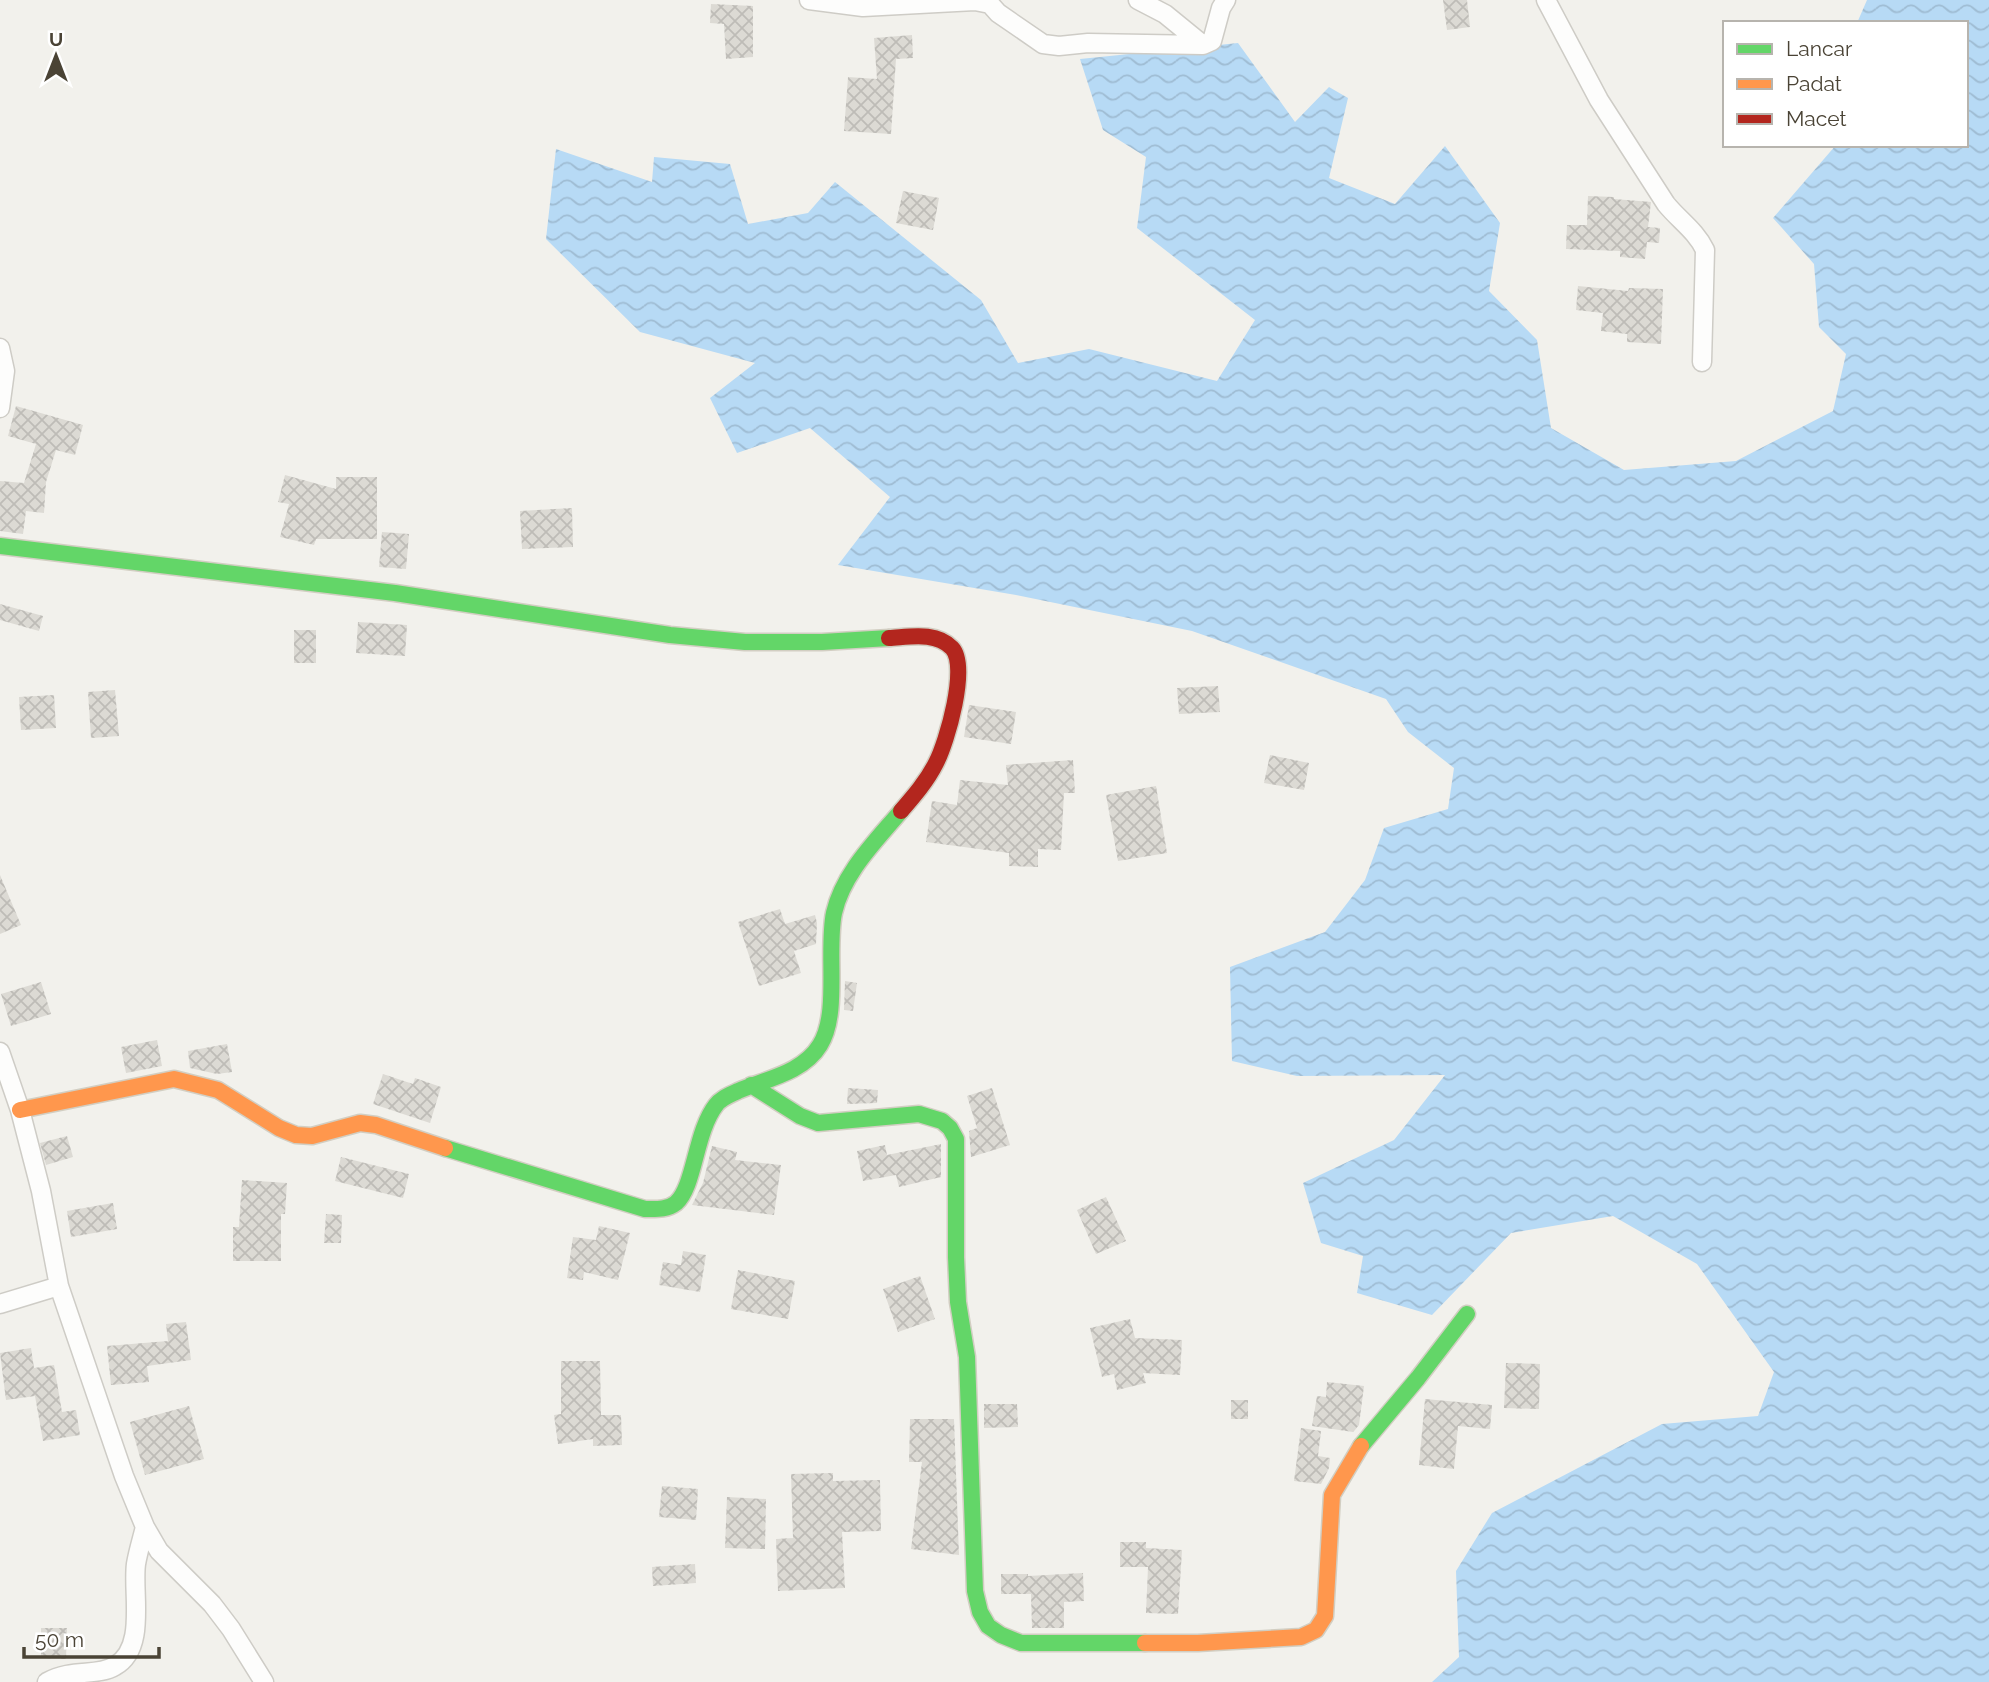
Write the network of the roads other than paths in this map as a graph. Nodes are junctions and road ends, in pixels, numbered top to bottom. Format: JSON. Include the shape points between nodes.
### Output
{"nodes":[{"id":1,"x":809,"y":0,"type":"edge"},
{"id":2,"x":1138,"y":0,"type":"edge"},
{"id":3,"x":1226,"y":0,"type":"edge"},
{"id":4,"x":1546,"y":0,"type":"edge"},
{"id":5,"x":1203,"y":45,"type":"junction"},
{"id":6,"x":0,"y":348,"type":"edge"},
{"id":7,"x":1702,"y":362,"type":"dead end"},
{"id":8,"x":0,"y":408,"type":"edge"},
{"id":9,"x":0,"y":546,"type":"edge"},
{"id":10,"x":0,"y":1052,"type":"edge"},
{"id":11,"x":751,"y":1085,"type":"junction"},
{"id":12,"x":20,"y":1110,"type":"junction"},
{"id":13,"x":59,"y":1286,"type":"junction"},
{"id":14,"x":0,"y":1304,"type":"edge"},
{"id":15,"x":1467,"y":1314,"type":"dead end"},
{"id":16,"x":145,"y":1527,"type":"junction"},
{"id":17,"x":47,"y":1682,"type":"edge"},
{"id":18,"x":264,"y":1682,"type":"edge"}],
"edges":[{"from":1,"to":5,"type":"street","via":[[863,7],[975,1],[990,4],[1043,44]]},
{"from":2,"to":5,"type":"street","via":[[1165,14]]},
{"from":3,"to":5,"type":"street","via":[[1212,41]]},
{"from":4,"to":7,"type":"street","via":[[1599,100],[1666,204],[1705,250]]},
{"from":6,"to":8,"type":"street","via":[[5,371]]},
{"from":9,"to":11,"type":"street","via":[[395,593],[670,635],[745,642],[822,642],[912,635],[943,640],[953,647],[958,676],[946,742],[921,788],[877,839],[836,908],[831,929],[829,1024],[822,1043],[784,1075]]},
{"from":10,"to":12,"type":"street"},
{"from":11,"to":12,"type":"street","via":[[721,1099],[708,1116],[700,1128],[686,1192],[659,1211],[376,1125],[360,1123],[312,1136],[296,1135],[218,1090],[174,1079]]},
{"from":11,"to":15,"type":"street","via":[[818,1123],[933,1115],[950,1125],[957,1139],[956,1257],[967,1357],[975,1591],[979,1613],[987,1625],[1021,1643],[1198,1643],[1301,1637],[1316,1630],[1325,1616],[1332,1495],[1338,1481]]},
{"from":12,"to":13,"type":"street"},
{"from":13,"to":14,"type":"street"},
{"from":13,"to":16,"type":"street"},
{"from":16,"to":17,"type":"street","via":[[136,1566],[134,1639],[126,1657],[114,1667],[57,1676]]},
{"from":16,"to":18,"type":"street","via":[[159,1551],[212,1604]]}]}
